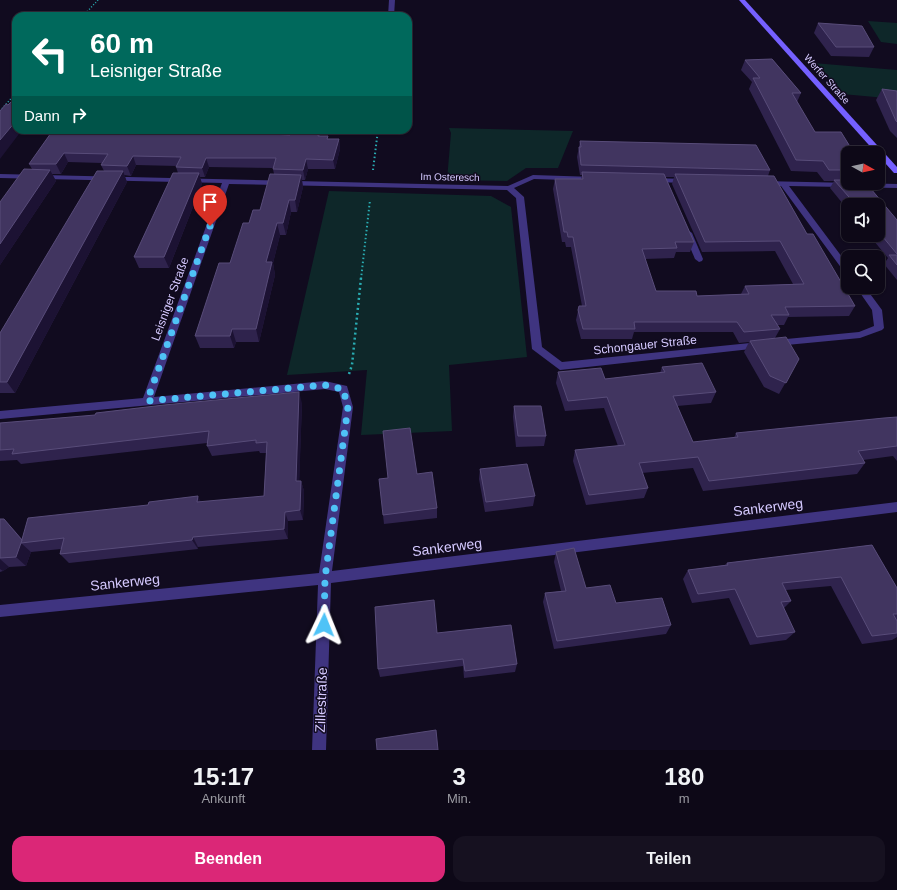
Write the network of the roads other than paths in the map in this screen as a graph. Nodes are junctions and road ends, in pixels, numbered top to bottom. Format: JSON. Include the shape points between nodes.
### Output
{"nodes":[{"id":1,"x":392,"y":0,"type":"edge"},
{"id":2,"x":742,"y":0,"type":"edge"},
{"id":3,"x":391,"y":12,"type":"edge"},
{"id":4,"x":897,"y":171,"type":"edge"},
{"id":5,"x":0,"y":176,"type":"edge"},
{"id":6,"x":603,"y":179,"type":"edge"},
{"id":7,"x":642,"y":180,"type":"edge"},
{"id":8,"x":696,"y":181,"type":"edge"},
{"id":9,"x":226,"y":182,"type":"junction"},
{"id":10,"x":759,"y":182,"type":"edge"},
{"id":11,"x":783,"y":183,"type":"junction"},
{"id":12,"x":897,"y":186,"type":"edge"},
{"id":13,"x":509,"y":188,"type":"junction"},
{"id":14,"x":684,"y":223,"type":"edge"},
{"id":15,"x":699,"y":259,"type":"dead end"},
{"id":16,"x":841,"y":262,"type":"edge"},
{"id":17,"x":865,"y":294,"type":"edge"},
{"id":18,"x":147,"y":401,"type":"junction"},
{"id":19,"x":0,"y":415,"type":"edge"},
{"id":20,"x":897,"y":507,"type":"edge"},
{"id":21,"x":325,"y":578,"type":"junction"},
{"id":22,"x":0,"y":611,"type":"edge"},
{"id":23,"x":319,"y":750,"type":"edge"}],
"edges":[{"from":1,"to":3,"type":"street"},
{"from":2,"to":4,"type":"street","name":"Werfer Straße"},
{"from":5,"to":9,"type":"street","name":"Im Osteresch"},
{"from":6,"to":13,"type":"street","name":"Im Osteresch","via":[[533,177]]},
{"from":7,"to":8,"type":"street","via":[[666,184]]},
{"from":9,"to":13,"type":"street","name":"Im Osteresch"},
{"from":9,"to":18,"type":"street","name":"Leisniger Straße"},
{"from":10,"to":11,"type":"street"},
{"from":11,"to":12,"type":"street"},
{"from":11,"to":16,"type":"street"},
{"from":13,"to":17,"type":"street","name":"Schongauer Straße","via":[[520,197],[537,349],[560,366],[860,335],[879,328],[877,310]]},
{"from":14,"to":15,"type":"street"},
{"from":18,"to":19,"type":"street"},
{"from":18,"to":21,"type":"street","name":"Zillestraße","via":[[325,385],[343,389],[348,407]]},
{"from":20,"to":21,"type":"street","name":"Sankerweg"},
{"from":21,"to":22,"type":"street","name":"Sankerweg"},
{"from":21,"to":23,"type":"street","name":"Zillestraße"}]}
